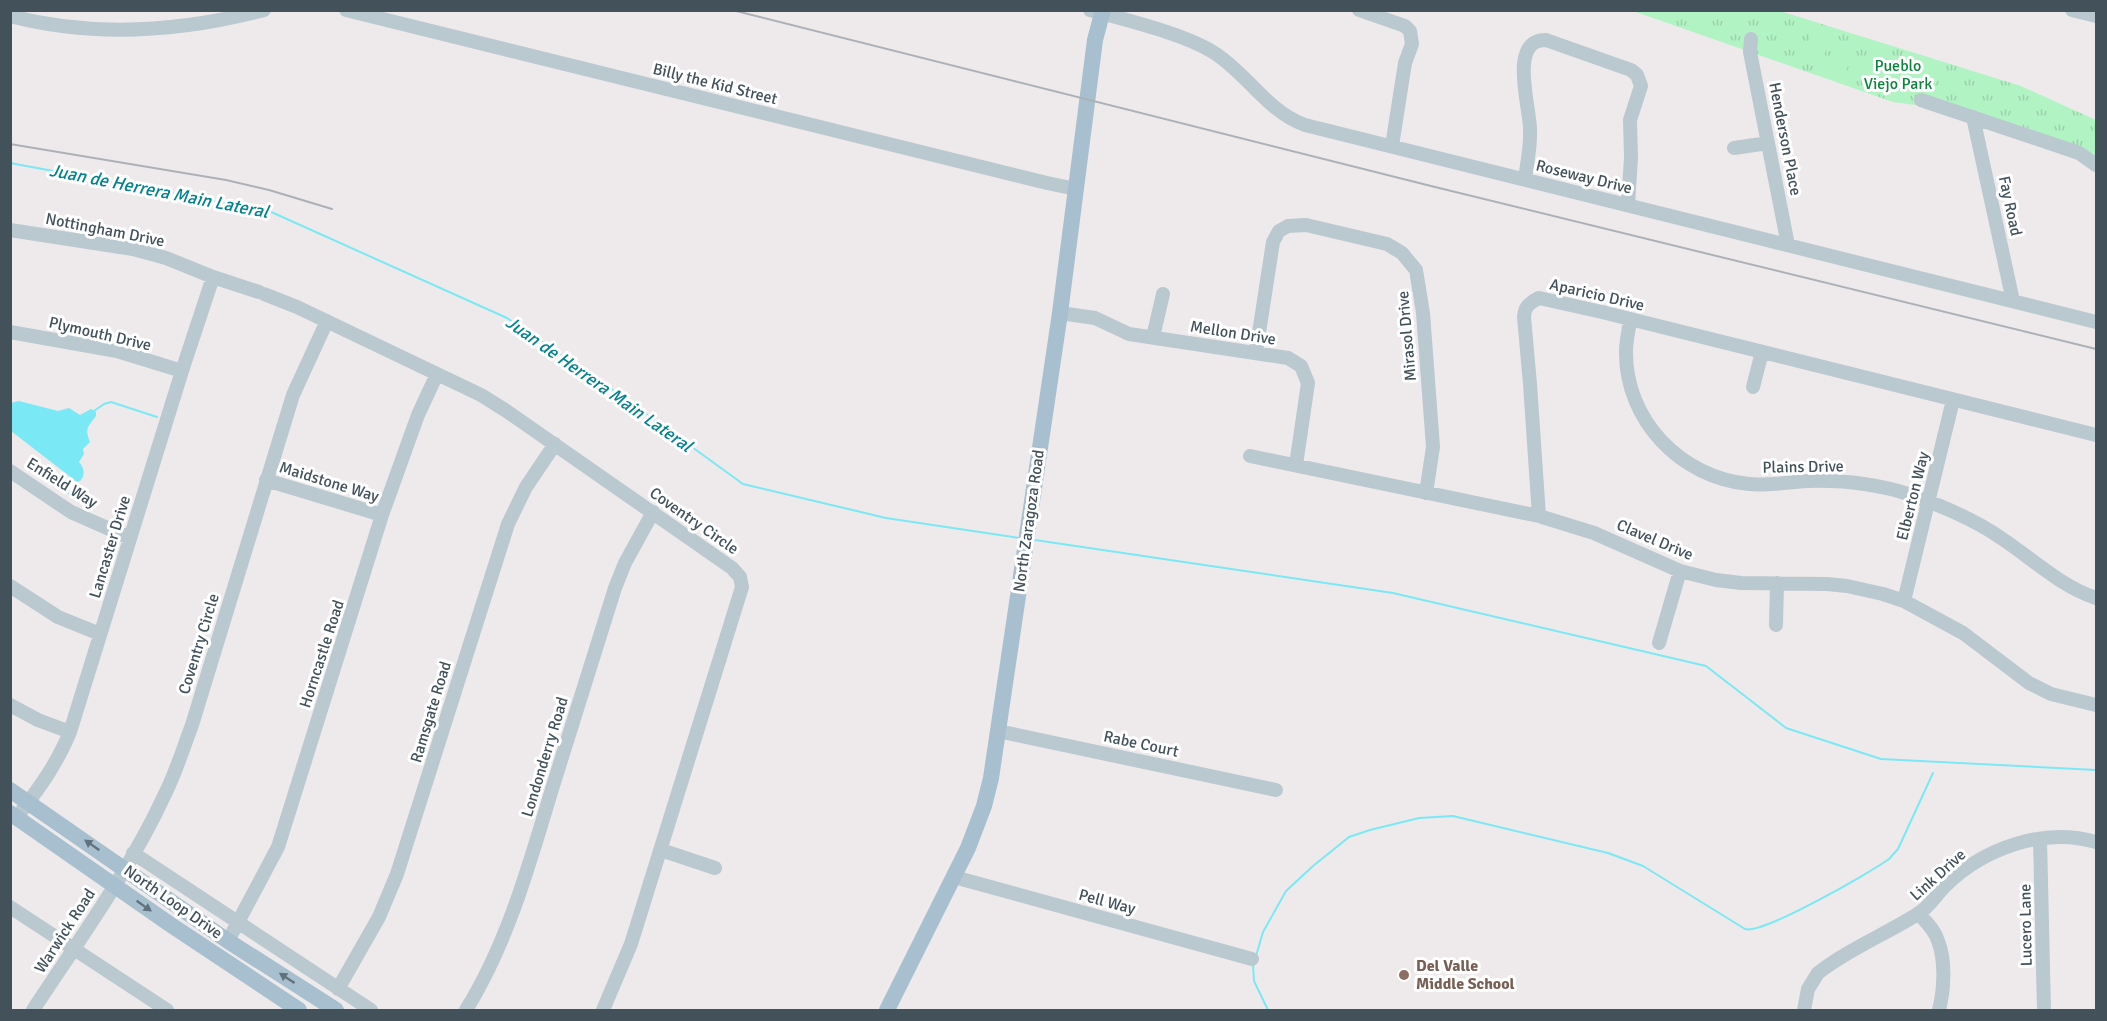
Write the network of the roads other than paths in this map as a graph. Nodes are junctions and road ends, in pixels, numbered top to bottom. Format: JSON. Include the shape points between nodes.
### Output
{"nodes":[{"id":1,"x":264,"y":10,"type":"edge"},
{"id":2,"x":346,"y":10,"type":"edge"},
{"id":3,"x":1359,"y":10,"type":"edge"},
{"id":4,"x":2072,"y":10,"type":"edge"},
{"id":5,"x":1098,"y":12,"type":"edge"},
{"id":6,"x":10,"y":16,"type":"edge"},
{"id":7,"x":2097,"y":16,"type":"edge"},
{"id":8,"x":1751,"y":39,"type":"dead end"},
{"id":9,"x":1921,"y":100,"type":"dead end"},
{"id":10,"x":1973,"y":117,"type":"junction"},
{"id":11,"x":1768,"y":143,"type":"junction"},
{"id":12,"x":1392,"y":146,"type":"junction"},
{"id":13,"x":1734,"y":148,"type":"dead end"},
{"id":14,"x":2097,"y":165,"type":"edge"},
{"id":15,"x":1525,"y":179,"type":"junction"},
{"id":16,"x":1076,"y":189,"type":"junction"},
{"id":17,"x":1628,"y":205,"type":"junction"},
{"id":18,"x":10,"y":230,"type":"edge"},
{"id":19,"x":1788,"y":245,"type":"junction"},
{"id":20,"x":213,"y":277,"type":"junction"},
{"id":21,"x":1163,"y":294,"type":"dead end"},
{"id":22,"x":2013,"y":301,"type":"junction"},
{"id":23,"x":297,"y":307,"type":"joint"},
{"id":24,"x":1060,"y":313,"type":"junction"},
{"id":25,"x":1630,"y":319,"type":"junction"},
{"id":26,"x":327,"y":321,"type":"junction"},
{"id":27,"x":2097,"y":322,"type":"edge"},
{"id":28,"x":10,"y":332,"type":"edge"},
{"id":29,"x":1154,"y":338,"type":"junction"},
{"id":30,"x":1256,"y":352,"type":"junction"},
{"id":31,"x":1762,"y":352,"type":"junction"},
{"id":32,"x":182,"y":371,"type":"junction"},
{"id":33,"x":437,"y":374,"type":"junction"},
{"id":34,"x":1753,"y":387,"type":"dead end"},
{"id":35,"x":1953,"y":400,"type":"junction"},
{"id":36,"x":2097,"y":435,"type":"edge"},
{"id":37,"x":555,"y":444,"type":"junction"},
{"id":38,"x":1250,"y":456,"type":"dead end"},
{"id":39,"x":1296,"y":465,"type":"junction"},
{"id":40,"x":10,"y":471,"type":"edge"},
{"id":41,"x":266,"y":480,"type":"junction"},
{"id":42,"x":1426,"y":493,"type":"junction"},
{"id":43,"x":1928,"y":502,"type":"junction"},
{"id":44,"x":653,"y":512,"type":"junction"},
{"id":45,"x":382,"y":515,"type":"junction"},
{"id":46,"x":1539,"y":516,"type":"junction"},
{"id":47,"x":130,"y":538,"type":"junction"},
{"id":48,"x":1680,"y":571,"type":"junction"},
{"id":49,"x":1777,"y":583,"type":"junction"},
{"id":50,"x":10,"y":586,"type":"edge"},
{"id":51,"x":2097,"y":598,"type":"edge"},
{"id":52,"x":1904,"y":601,"type":"junction"},
{"id":53,"x":1776,"y":624,"type":"dead end"},
{"id":54,"x":100,"y":634,"type":"junction"},
{"id":55,"x":1659,"y":643,"type":"dead end"},
{"id":56,"x":10,"y":705,"type":"edge"},
{"id":57,"x":2097,"y":705,"type":"edge"},
{"id":58,"x":998,"y":731,"type":"junction"},
{"id":59,"x":70,"y":732,"type":"junction"},
{"id":60,"x":10,"y":790,"type":"edge"},
{"id":61,"x":1276,"y":790,"type":"dead end"},
{"id":62,"x":29,"y":802,"type":"junction"},
{"id":63,"x":14,"y":815,"type":"edge"},
{"id":64,"x":2040,"y":839,"type":"junction"},
{"id":65,"x":2097,"y":842,"type":"edge"},
{"id":66,"x":661,"y":850,"type":"junction"},
{"id":67,"x":133,"y":853,"type":"junction"},
{"id":68,"x":124,"y":868,"type":"junction"},
{"id":69,"x":715,"y":868,"type":"dead end"},
{"id":70,"x":954,"y":877,"type":"junction"},
{"id":71,"x":114,"y":885,"type":"junction"},
{"id":72,"x":10,"y":907,"type":"edge"},
{"id":73,"x":1919,"y":914,"type":"junction"},
{"id":74,"x":237,"y":923,"type":"junction"},
{"id":75,"x":228,"y":941,"type":"junction"},
{"id":76,"x":73,"y":948,"type":"junction"},
{"id":77,"x":1252,"y":959,"type":"dead end"},
{"id":78,"x":338,"y":989,"type":"junction"},
{"id":79,"x":33,"y":1011,"type":"edge"},
{"id":80,"x":167,"y":1011,"type":"edge"},
{"id":81,"x":299,"y":1011,"type":"edge"},
{"id":82,"x":336,"y":1011,"type":"edge"},
{"id":83,"x":371,"y":1011,"type":"edge"},
{"id":84,"x":466,"y":1011,"type":"edge"},
{"id":85,"x":603,"y":1011,"type":"edge"},
{"id":86,"x":887,"y":1011,"type":"edge"},
{"id":87,"x":1804,"y":1011,"type":"edge"},
{"id":88,"x":1939,"y":1011,"type":"edge"},
{"id":89,"x":2044,"y":1011,"type":"edge"}],
"edges":[{"from":1,"to":6,"type":"street","via":[[194,26],[142,30],[55,26]]},
{"from":2,"to":16,"type":"street","name":"Billy the Kid Street"},
{"from":3,"to":12,"type":"street","via":[[1405,26],[1412,37]]},
{"from":4,"to":7,"type":"street"},
{"from":5,"to":12,"type":"street","name":"Roseway Drive","via":[[1205,47],[1234,68],[1268,104],[1296,122]]},
{"from":5,"to":16,"type":"main road","name":"North Zaragoza Road"},
{"from":8,"to":11,"type":"street","name":"Henderson Place","via":[[1750,52]]},
{"from":9,"to":10,"type":"street"},
{"from":10,"to":14,"type":"street","via":[[2079,153]]},
{"from":10,"to":22,"type":"street","name":"Fay Road"},
{"from":11,"to":13,"type":"street"},
{"from":11,"to":19,"type":"street","name":"Henderson Place"},
{"from":12,"to":15,"type":"street","name":"Roseway Drive"},
{"from":15,"to":17,"type":"street","name":"Roseway Drive"},
{"from":15,"to":17,"type":"street","via":[[1531,139],[1525,53],[1533,43],[1546,40],[1631,70],[1638,77],[1641,86],[1630,120]]},
{"from":16,"to":24,"type":"main road","name":"North Zaragoza Road"},
{"from":17,"to":19,"type":"street","name":"Roseway Drive"},
{"from":18,"to":20,"type":"street","name":"Nottingham Drive","via":[[133,249]]},
{"from":19,"to":22,"type":"street","name":"Roseway Drive"},
{"from":20,"to":23,"type":"street","name":"Nottingham Drive"},
{"from":20,"to":32,"type":"street","name":"Lancaster Drive"},
{"from":21,"to":29,"type":"street"},
{"from":22,"to":27,"type":"street","name":"Roseway Drive"},
{"from":23,"to":26,"type":"street","name":"Coventry Circle"},
{"from":24,"to":29,"type":"street","name":"Mellon Drive","via":[[1089,316],[1129,334]]},
{"from":24,"to":58,"type":"main road","name":"North Zaragoza Road"},
{"from":25,"to":31,"type":"street","name":"Aparicio Drive"},
{"from":25,"to":43,"type":"street","name":"Plains Drive","via":[[1628,377],[1636,400],[1654,435],[1687,463],[1729,481],[1761,485],[1856,483],[1893,489]]},
{"from":25,"to":46,"type":"street","name":"Aparicio Drive","via":[[1545,299],[1534,300],[1524,311]]},
{"from":26,"to":33,"type":"street","name":"Coventry Circle"},
{"from":26,"to":41,"type":"street","name":"Coventry Circle","via":[[293,395]]},
{"from":28,"to":32,"type":"street","name":"Plymouth Drive","via":[[117,351]]},
{"from":29,"to":30,"type":"street","name":"Mellon Drive"},
{"from":30,"to":39,"type":"street","name":"Mellon Drive","via":[[1295,361],[1307,378]]},
{"from":30,"to":42,"type":"street","name":"Mirasol Drive","via":[[1273,243],[1279,231],[1306,225],[1386,244],[1402,254],[1418,275],[1423,313],[1433,447]]},
{"from":31,"to":34,"type":"street"},
{"from":31,"to":35,"type":"street","name":"Aparicio Drive"},
{"from":32,"to":47,"type":"street","name":"Lancaster Drive"},
{"from":33,"to":37,"type":"street","name":"Coventry Circle","via":[[481,395]]},
{"from":33,"to":45,"type":"street","name":"Horncastle Road"},
{"from":35,"to":36,"type":"street","name":"Aparicio Drive"},
{"from":35,"to":43,"type":"street","name":"Elberton Way"},
{"from":37,"to":44,"type":"street","name":"Coventry Circle"},
{"from":37,"to":78,"type":"street","name":"Ramsgate Road","via":[[526,487],[508,524],[397,874],[379,917]]},
{"from":38,"to":39,"type":"street","name":"Clavel Drive"},
{"from":39,"to":42,"type":"street","name":"Clavel Drive"},
{"from":40,"to":47,"type":"street","name":"Enfield Way","via":[[71,512]]},
{"from":41,"to":45,"type":"street","name":"Maidstone Way"},
{"from":41,"to":67,"type":"street","name":"Coventry Circle","via":[[192,725],[174,774]]},
{"from":42,"to":46,"type":"street","name":"Clavel Drive"},
{"from":43,"to":51,"type":"street","name":"Plains Drive","via":[[1983,526],[2049,574]]},
{"from":43,"to":52,"type":"street","name":"Elberton Way"},
{"from":44,"to":66,"type":"street","name":"Coventry Circle","via":[[732,568],[742,585]]},
{"from":44,"to":84,"type":"street","name":"Londonderry Road","via":[[615,588],[509,922],[493,963]]},
{"from":45,"to":74,"type":"street","name":"Horncastle Road","via":[[286,826],[271,863]]},
{"from":46,"to":48,"type":"street","name":"Clavel Drive","via":[[1594,533]]},
{"from":47,"to":54,"type":"street","name":"Lancaster Drive"},
{"from":48,"to":49,"type":"street","name":"Clavel Drive","via":[[1716,580]]},
{"from":48,"to":55,"type":"street"},
{"from":49,"to":52,"type":"street","name":"Clavel Drive","via":[[1847,586]]},
{"from":49,"to":53,"type":"street"},
{"from":50,"to":54,"type":"street","via":[[58,617]]},
{"from":52,"to":57,"type":"street","name":"Clavel Drive","via":[[1962,633],[2029,683],[2051,694]]},
{"from":54,"to":59,"type":"street","name":"Lancaster Drive"},
{"from":56,"to":59,"type":"street"},
{"from":58,"to":61,"type":"street","name":"Rabe Court"},
{"from":58,"to":70,"type":"main road","name":"North Zaragoza Road","via":[[984,806]]},
{"from":59,"to":62,"type":"street","name":"Lancaster Drive","via":[[55,764]]},
{"from":60,"to":62,"type":"main road","name":"North Loop Drive"},
{"from":62,"to":63,"type":"street","name":"Lancaster Drive"},
{"from":68,"to":62,"type":"main road","name":"North Loop Drive","one_way":true},
{"from":63,"to":71,"type":"main road","name":"North Loop Drive"},
{"from":64,"to":65,"type":"street","name":"Link Drive","via":[[2066,837]]},
{"from":64,"to":73,"type":"street","name":"Link Drive","via":[[1982,858],[1944,887]]},
{"from":64,"to":89,"type":"street","name":"Lucero Lane"},
{"from":66,"to":69,"type":"street"},
{"from":66,"to":85,"type":"street","name":"Coventry Circle","via":[[625,959]]},
{"from":67,"to":68,"type":"street","name":"Coventry Circle"},
{"from":67,"to":74,"type":"street"},
{"from":68,"to":71,"type":"street","name":"Warwick Road"},
{"from":68,"to":75,"type":"main road","name":"North Loop Drive"},
{"from":70,"to":77,"type":"street","name":"Pell Way"},
{"from":70,"to":86,"type":"main road","name":"North Zaragoza Road"},
{"from":71,"to":76,"type":"street","name":"Warwick Road"},
{"from":71,"to":81,"type":"main road","name":"North Loop Drive","one_way":true},
{"from":72,"to":76,"type":"street"},
{"from":73,"to":87,"type":"street","name":"Link Drive","via":[[1818,973],[1808,989]]},
{"from":73,"to":88,"type":"street","via":[[1940,948]]},
{"from":74,"to":75,"type":"street","name":"Horncastle Road"},
{"from":74,"to":78,"type":"street"},
{"from":82,"to":75,"type":"main road","name":"North Loop Drive","one_way":true},
{"from":76,"to":79,"type":"street","name":"Warwick Road"},
{"from":76,"to":80,"type":"street"},
{"from":78,"to":83,"type":"street"}]}
